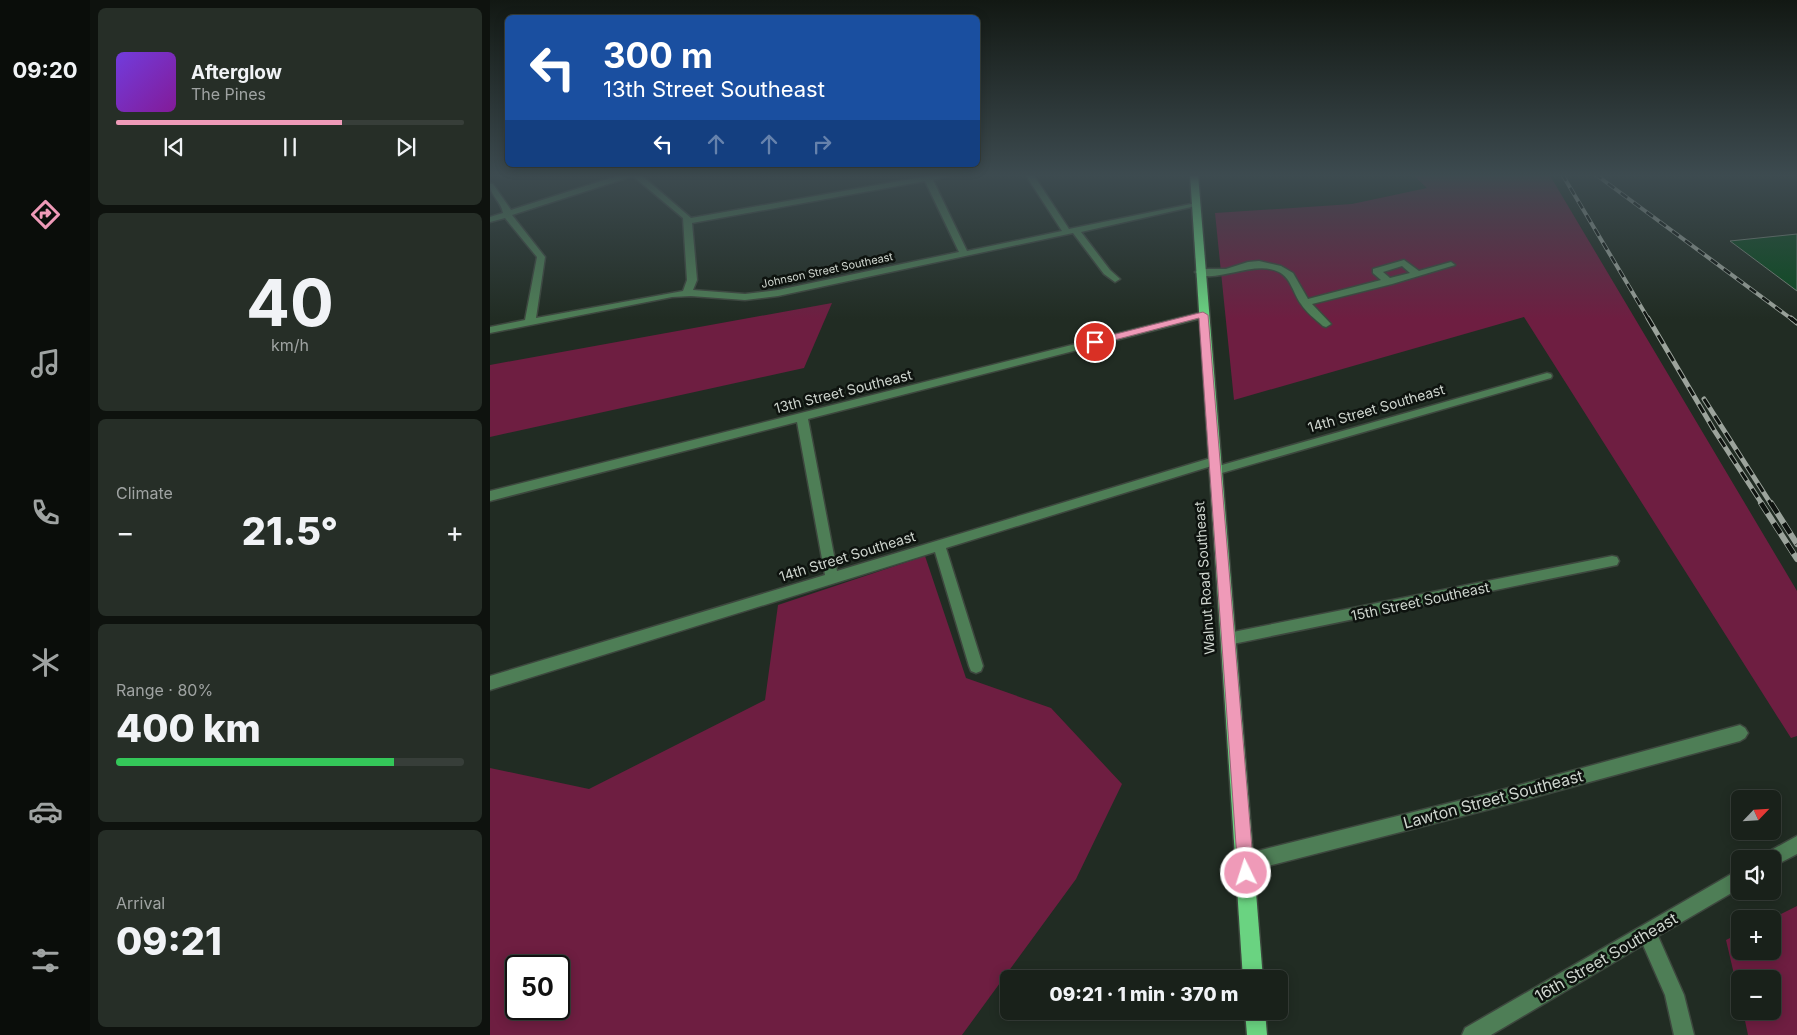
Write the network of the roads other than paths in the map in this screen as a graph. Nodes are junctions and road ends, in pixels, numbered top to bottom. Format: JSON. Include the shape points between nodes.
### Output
{"nodes":[{"id":1,"x":511,"y":222,"type":"edge"},
{"id":2,"x":688,"y":222,"type":"edge"},
{"id":3,"x":949,"y":222,"type":"edge"},
{"id":4,"x":1065,"y":222,"type":"edge"},
{"id":5,"x":1113,"y":222,"type":"edge"},
{"id":6,"x":1197,"y":222,"type":"edge"},
{"id":7,"x":1071,"y":231,"type":"junction"},
{"id":8,"x":964,"y":254,"type":"junction"},
{"id":9,"x":1451,"y":265,"type":"dead end"},
{"id":10,"x":1376,"y":271,"type":"junction"},
{"id":11,"x":1200,"y":272,"type":"junction"},
{"id":12,"x":1364,"y":274,"type":"dead end"},
{"id":13,"x":1417,"y":274,"type":"junction"},
{"id":14,"x":1115,"y":279,"type":"dead end"},
{"id":15,"x":1389,"y":282,"type":"junction"},
{"id":16,"x":686,"y":293,"type":"junction"},
{"id":17,"x":1305,"y":302,"type":"junction"},
{"id":18,"x":1203,"y":315,"type":"junction"},
{"id":19,"x":530,"y":322,"type":"junction"},
{"id":20,"x":1326,"y":324,"type":"dead end"},
{"id":21,"x":490,"y":330,"type":"edge"},
{"id":22,"x":1547,"y":376,"type":"dead end"},
{"id":23,"x":802,"y":417,"type":"junction"},
{"id":24,"x":1215,"y":466,"type":"junction"},
{"id":25,"x":490,"y":496,"type":"edge"},
{"id":26,"x":938,"y":545,"type":"junction"},
{"id":27,"x":1612,"y":562,"type":"dead end"},
{"id":28,"x":832,"y":578,"type":"junction"},
{"id":29,"x":1228,"y":639,"type":"junction"},
{"id":30,"x":976,"y":666,"type":"dead end"},
{"id":31,"x":490,"y":683,"type":"edge"},
{"id":32,"x":1740,"y":733,"type":"dead end"},
{"id":33,"x":1797,"y":845,"type":"edge"},
{"id":34,"x":1781,"y":854,"type":"edge"},
{"id":35,"x":1245,"y":863,"type":"junction"},
{"id":36,"x":1731,"y":883,"type":"edge"},
{"id":37,"x":1647,"y":932,"type":"junction"},
{"id":38,"x":1252,"y":970,"type":"edge"},
{"id":39,"x":1256,"y":1020,"type":"edge"},
{"id":40,"x":1482,"y":1032,"type":"edge"},
{"id":41,"x":1257,"y":1035,"type":"edge"},
{"id":42,"x":1684,"y":1035,"type":"edge"}],
"edges":[{"from":1,"to":19,"type":"street","via":[[541,257]]},
{"from":2,"to":16,"type":"street","via":[[692,280]]},
{"from":3,"to":8,"type":"street"},
{"from":4,"to":7,"type":"street"},
{"from":5,"to":7,"type":"street","name":"Johnson Street Southeast"},
{"from":6,"to":11,"type":"main road","name":"Walnut Road Southeast"},
{"from":7,"to":8,"type":"street","name":"Johnson Street Southeast"},
{"from":7,"to":14,"type":"street"},
{"from":8,"to":16,"type":"street","name":"Johnson Street Southeast","via":[[762,296]]},
{"from":9,"to":13,"type":"street"},
{"from":10,"to":12,"type":"street"},
{"from":10,"to":13,"type":"street","via":[[1404,264]]},
{"from":10,"to":15,"type":"street"},
{"from":11,"to":17,"type":"street","via":[[1227,272],[1248,265],[1272,266],[1290,275]]},
{"from":11,"to":18,"type":"main road","name":"Walnut Road Southeast"},
{"from":13,"to":15,"type":"street"},
{"from":15,"to":17,"type":"street"},
{"from":16,"to":19,"type":"street","name":"Johnson Street Southeast","via":[[656,296]]},
{"from":17,"to":20,"type":"street"},
{"from":18,"to":23,"type":"street","name":"13th Street Southeast"},
{"from":18,"to":24,"type":"main road","name":"Walnut Road Southeast"},
{"from":19,"to":21,"type":"street","name":"Johnson Street Southeast"},
{"from":22,"to":24,"type":"street","name":"14th Street Southeast"},
{"from":23,"to":25,"type":"street","name":"13th Street Southeast"},
{"from":23,"to":28,"type":"street"},
{"from":24,"to":26,"type":"street","name":"14th Street Southeast"},
{"from":24,"to":29,"type":"main road","name":"Walnut Road Southeast"},
{"from":26,"to":28,"type":"street","name":"14th Street Southeast"},
{"from":26,"to":30,"type":"street"},
{"from":27,"to":29,"type":"street","name":"15th Street Southeast"},
{"from":28,"to":31,"type":"street","name":"14th Street Southeast"},
{"from":29,"to":35,"type":"main road","name":"Walnut Road Southeast"},
{"from":32,"to":35,"type":"street","name":"Lawton Street Southeast"},
{"from":33,"to":34,"type":"street"},
{"from":35,"to":38,"type":"main road","name":"Walnut Road Southeast"},
{"from":36,"to":37,"type":"street","name":"16th Street Southeast"},
{"from":37,"to":40,"type":"street","name":"16th Street Southeast"},
{"from":37,"to":42,"type":"street","via":[[1674,988]]},
{"from":39,"to":41,"type":"main road"}]}
